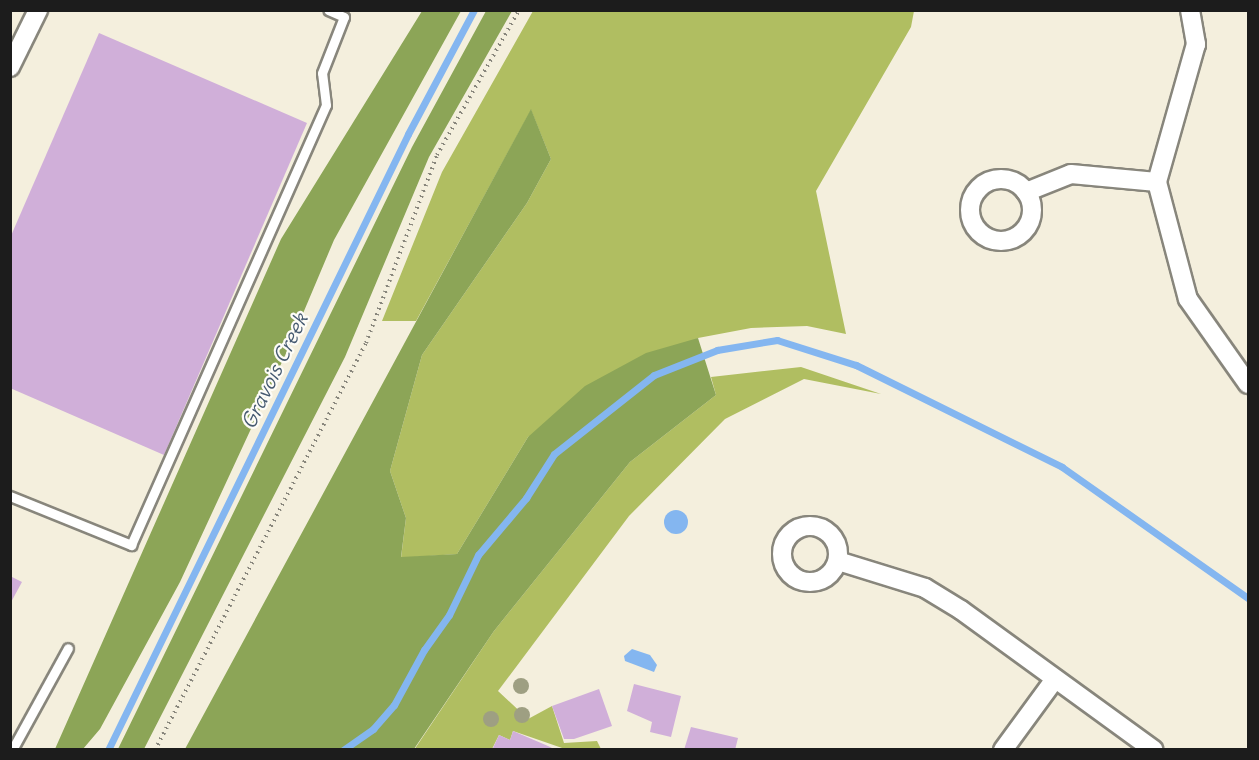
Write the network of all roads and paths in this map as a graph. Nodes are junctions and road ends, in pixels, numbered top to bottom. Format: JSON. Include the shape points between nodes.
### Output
{"nodes":[{"id":1,"x":38,"y":10,"type":"edge"},
{"id":2,"x":328,"y":10,"type":"edge"},
{"id":3,"x":519,"y":10,"type":"edge"},
{"id":4,"x":1190,"y":10,"type":"edge"},
{"id":5,"x":10,"y":67,"type":"edge"},
{"id":6,"x":1157,"y":182,"type":"junction"},
{"id":7,"x":1026,"y":192,"type":"dead end"},
{"id":8,"x":1248,"y":384,"type":"edge"},
{"id":9,"x":10,"y":496,"type":"edge"},
{"id":10,"x":838,"y":561,"type":"dead end"},
{"id":11,"x":68,"y":648,"type":"dead end"},
{"id":12,"x":1055,"y":679,"type":"junction"},
{"id":13,"x":12,"y":750,"type":"edge"},
{"id":14,"x":155,"y":750,"type":"edge"},
{"id":15,"x":1003,"y":750,"type":"edge"},
{"id":16,"x":1154,"y":750,"type":"edge"}],
"edges":[{"from":1,"to":5,"type":"street"},
{"from":2,"to":9,"type":"lane","via":[[344,17],[322,73],[326,105],[131,545]]},
{"from":3,"to":14,"type":"path","via":[[437,155],[366,343]]},
{"from":4,"to":6,"type":"street","via":[[1196,44]]},
{"from":6,"to":7,"type":"street","via":[[1071,174]]},
{"from":6,"to":8,"type":"street","via":[[1188,299]]},
{"from":10,"to":12,"type":"street","via":[[925,588]]},
{"from":11,"to":13,"type":"lane"},
{"from":12,"to":15,"type":"street"},
{"from":12,"to":16,"type":"street"}]}
